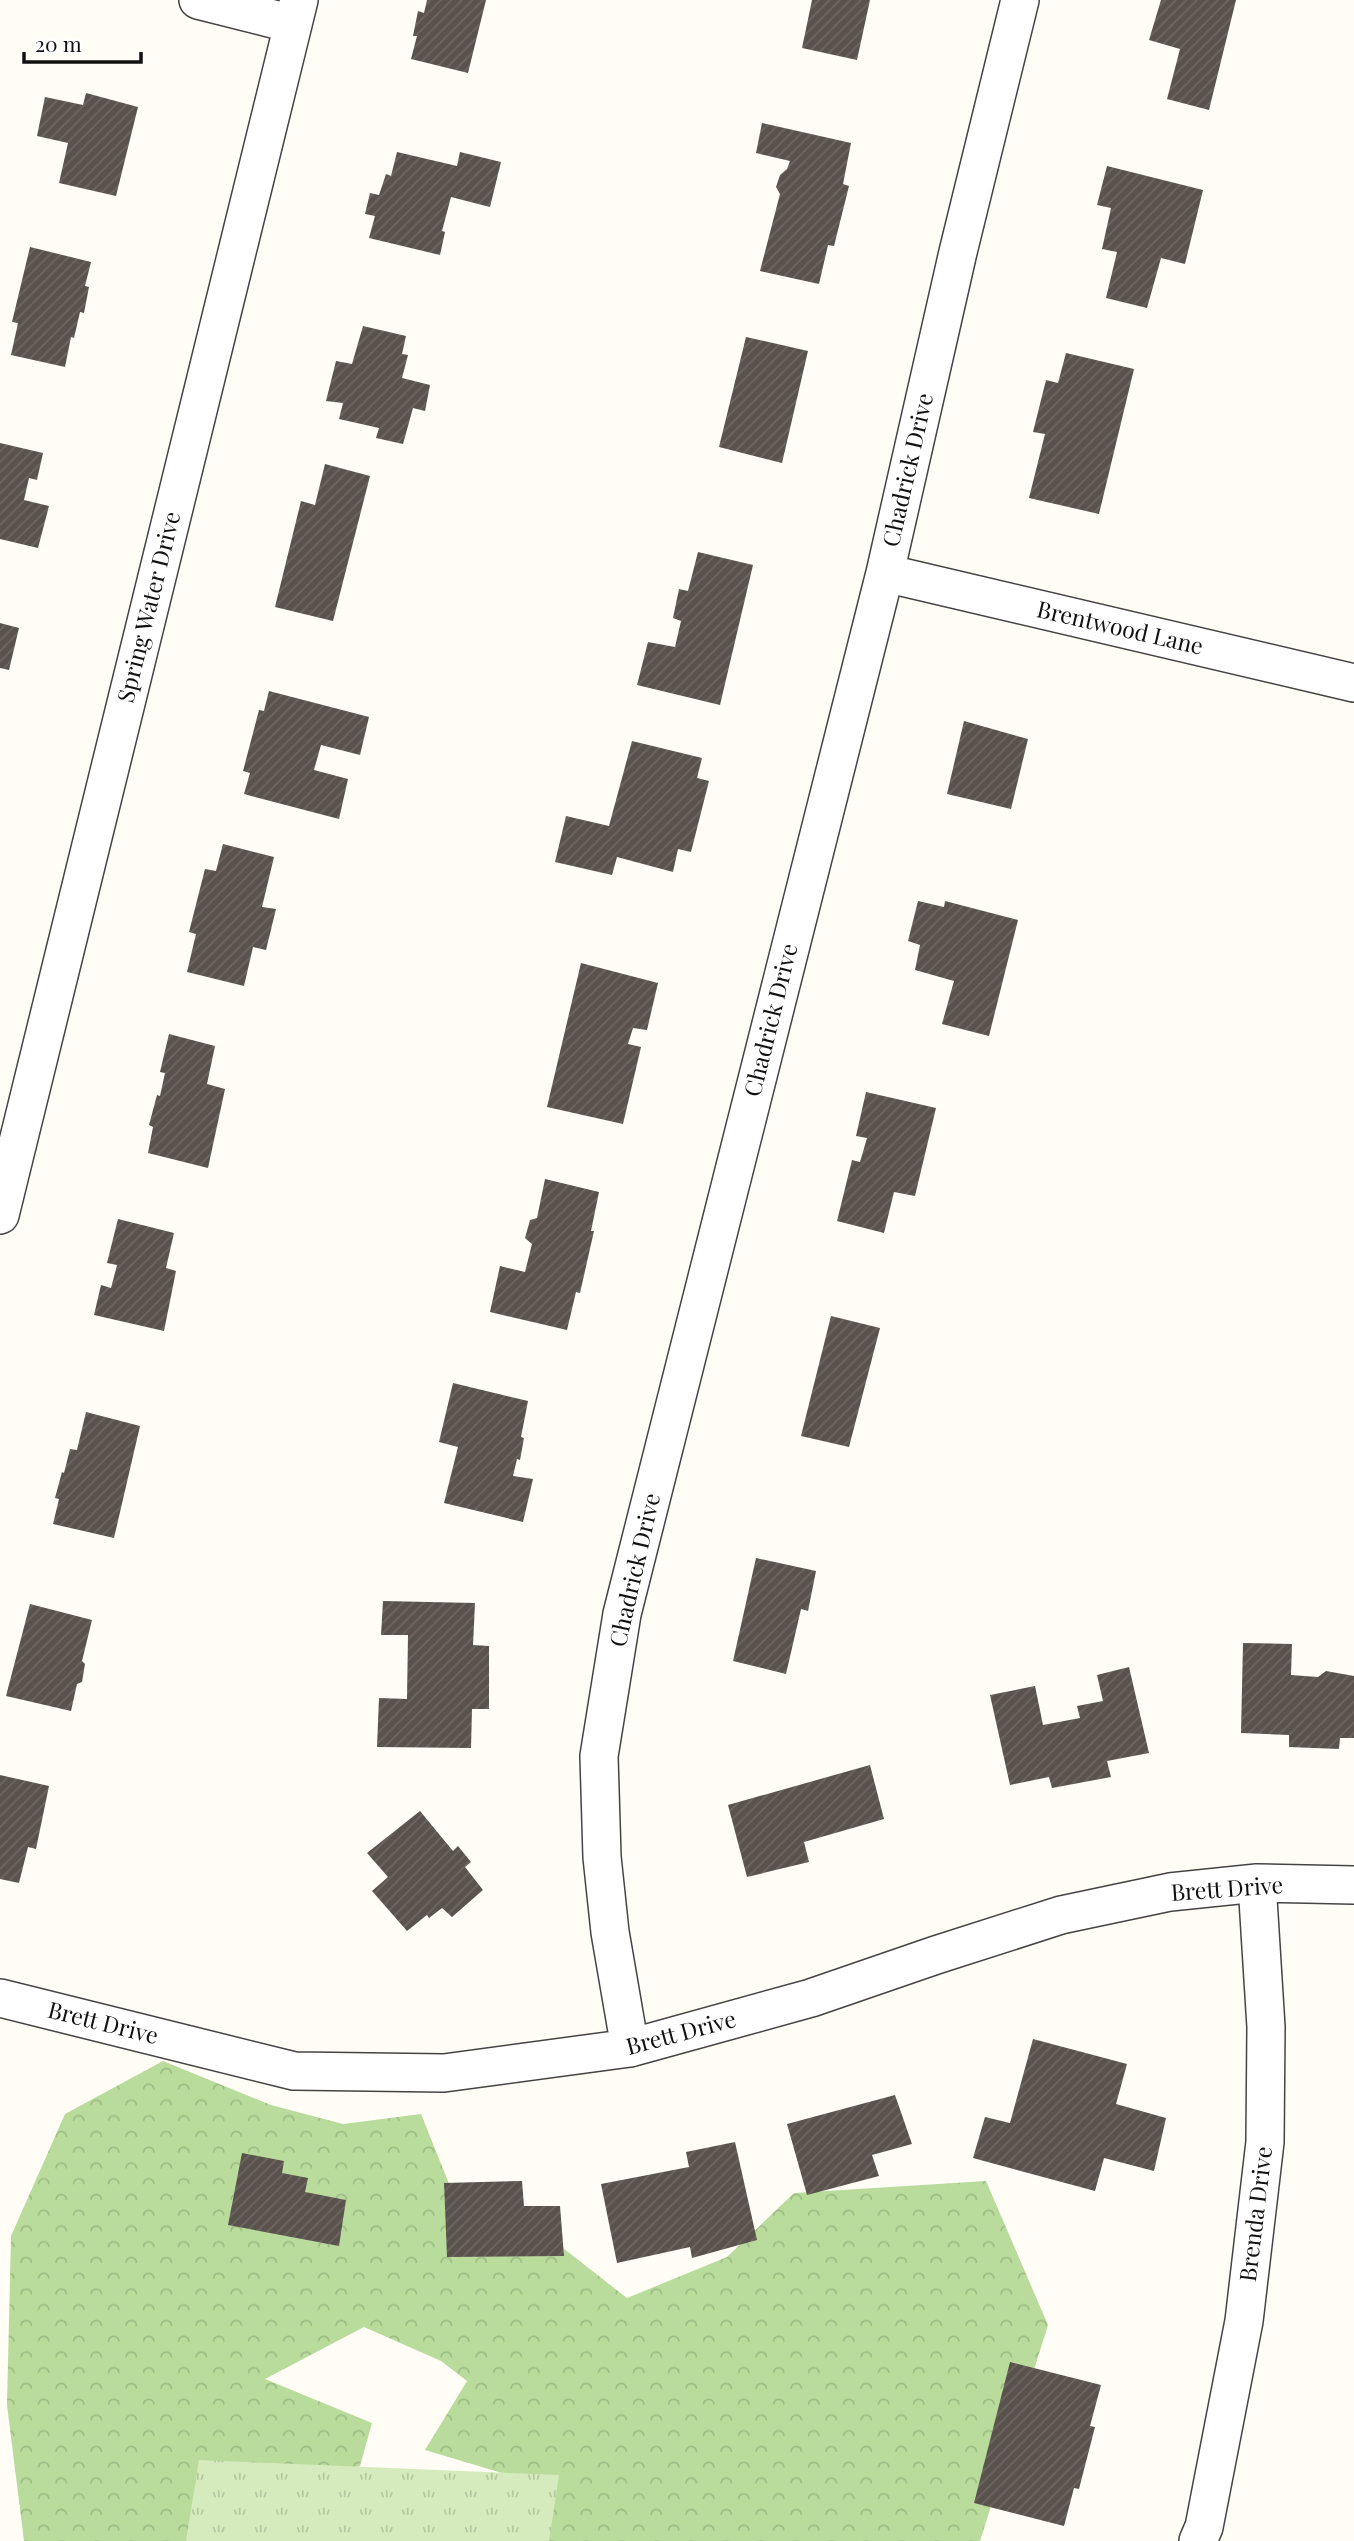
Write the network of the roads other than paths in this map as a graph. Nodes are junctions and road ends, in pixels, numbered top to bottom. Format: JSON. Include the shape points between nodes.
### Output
{"nodes":[{"id":1,"x":198,"y":0,"type":"edge"},
{"id":2,"x":1020,"y":0,"type":"edge"},
{"id":3,"x":296,"y":12,"type":"edge"},
{"id":4,"x":885,"y":573,"type":"junction"},
{"id":5,"x":1354,"y":683,"type":"edge"},
{"id":6,"x":0,"y":1215,"type":"edge"},
{"id":7,"x":1257,"y":1883,"type":"junction"},
{"id":8,"x":1354,"y":1885,"type":"edge"},
{"id":9,"x":0,"y":1998,"type":"edge"},
{"id":10,"x":630,"y":2048,"type":"junction"},
{"id":11,"x":1198,"y":2541,"type":"edge"}],
"edges":[{"from":1,"to":3,"type":"street"},
{"from":2,"to":4,"type":"street","name":"Chadrick Drive"},
{"from":3,"to":6,"type":"street","name":"Spring Water Drive"},
{"from":4,"to":5,"type":"street","name":"Brentwood Lane"},
{"from":4,"to":10,"type":"street","name":"Chadrick Drive","via":[[622,1614],[599,1756],[602,1857]]},
{"from":7,"to":8,"type":"street","name":"Brett Drive"},
{"from":7,"to":10,"type":"street","name":"Brett Drive","via":[[1170,1892],[1061,1915],[811,1998]]},
{"from":7,"to":11,"type":"street","name":"Brenda Drive","via":[[1266,2027],[1265,2142],[1244,2321]]},
{"from":9,"to":10,"type":"street","name":"Brett Drive","via":[[293,2071],[444,2073]]}]}
